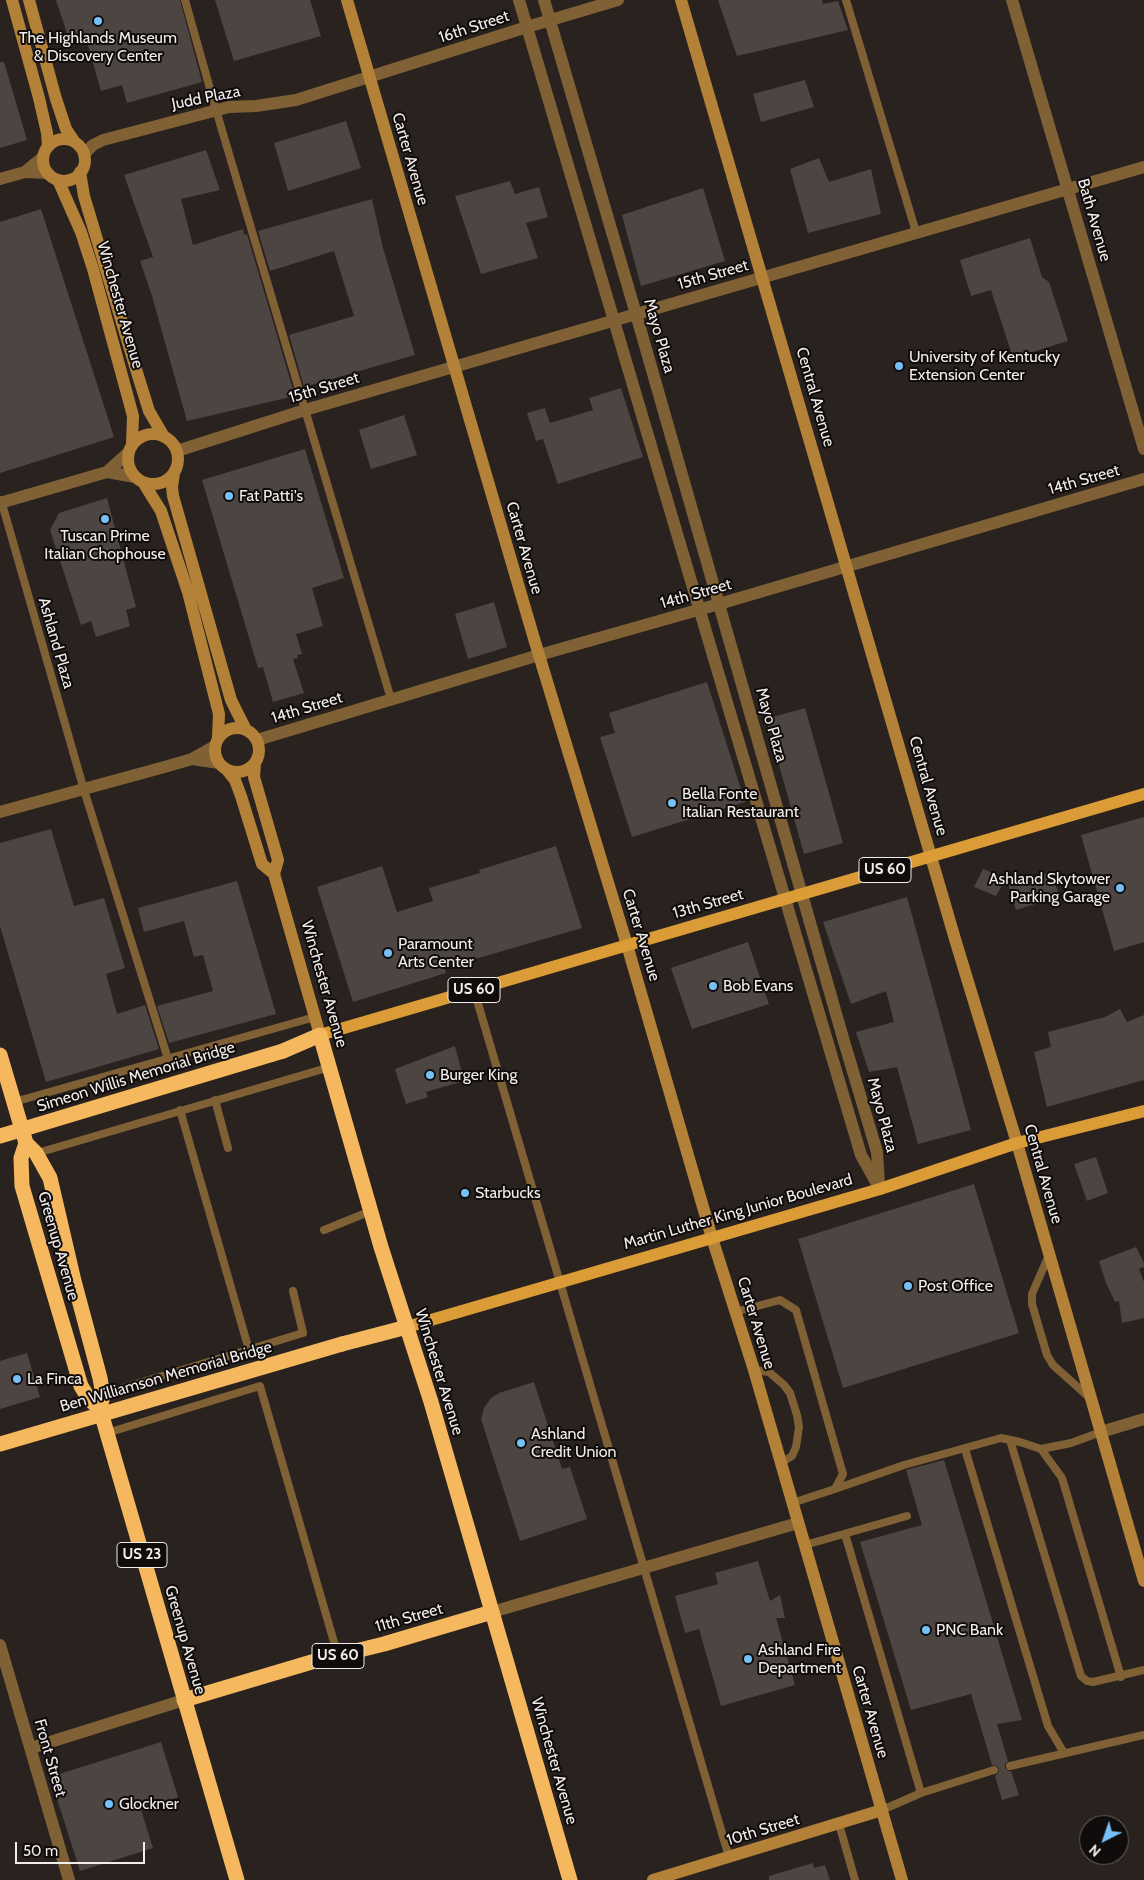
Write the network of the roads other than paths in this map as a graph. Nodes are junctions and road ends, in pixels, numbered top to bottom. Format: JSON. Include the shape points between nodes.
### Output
{"nodes":[{"id":1,"x":12,"y":0,"type":"edge"},
{"id":2,"x":29,"y":0,"type":"edge"},
{"id":3,"x":185,"y":0,"type":"edge"},
{"id":4,"x":347,"y":0,"type":"edge"},
{"id":5,"x":519,"y":0,"type":"edge"},
{"id":6,"x":544,"y":0,"type":"edge"},
{"id":7,"x":618,"y":0,"type":"edge"},
{"id":8,"x":681,"y":0,"type":"edge"},
{"id":9,"x":846,"y":0,"type":"edge"},
{"id":10,"x":1012,"y":0,"type":"edge"},
{"id":11,"x":550,"y":20,"type":"junction"},
{"id":12,"x":527,"y":27,"type":"junction"},
{"id":13,"x":369,"y":77,"type":"junction"},
{"id":14,"x":216,"y":110,"type":"junction"},
{"id":15,"x":74,"y":141,"type":"junction"},
{"id":16,"x":45,"y":152,"type":"junction"},
{"id":17,"x":84,"y":154,"type":"junction"},
{"id":18,"x":1144,"y":167,"type":"edge"},
{"id":19,"x":25,"y":172,"type":"junction"},
{"id":20,"x":80,"y":172,"type":"junction"},
{"id":21,"x":52,"y":177,"type":"junction"},
{"id":22,"x":0,"y":179,"type":"edge"},
{"id":23,"x":1068,"y":189,"type":"junction"},
{"id":24,"x":916,"y":232,"type":"junction"},
{"id":25,"x":763,"y":278,"type":"junction"},
{"id":26,"x":636,"y":314,"type":"junction"},
{"id":27,"x":614,"y":321,"type":"junction"},
{"id":28,"x":454,"y":367,"type":"junction"},
{"id":29,"x":305,"y":410,"type":"junction"},
{"id":30,"x":163,"y":436,"type":"junction"},
{"id":31,"x":131,"y":448,"type":"junction"},
{"id":32,"x":1144,"y":449,"type":"edge"},
{"id":33,"x":177,"y":452,"type":"junction"},
{"id":34,"x":107,"y":472,"type":"junction"},
{"id":35,"x":174,"y":473,"type":"junction"},
{"id":36,"x":139,"y":479,"type":"junction"},
{"id":37,"x":1144,"y":480,"type":"edge"},
{"id":38,"x":1,"y":501,"type":"edge"},
{"id":39,"x":847,"y":566,"type":"junction"},
{"id":40,"x":719,"y":604,"type":"junction"},
{"id":41,"x":700,"y":610,"type":"junction"},
{"id":42,"x":539,"y":655,"type":"junction"},
{"id":43,"x":391,"y":699,"type":"junction"},
{"id":44,"x":246,"y":730,"type":"junction"},
{"id":45,"x":257,"y":740,"type":"junction"},
{"id":46,"x":216,"y":741,"type":"junction"},
{"id":47,"x":192,"y":759,"type":"junction"},
{"id":48,"x":255,"y":763,"type":"junction"},
{"id":49,"x":223,"y":766,"type":"junction"},
{"id":50,"x":84,"y":790,"type":"junction"},
{"id":51,"x":1144,"y":794,"type":"edge"},
{"id":52,"x":0,"y":812,"type":"edge"},
{"id":53,"x":931,"y":856,"type":"junction"},
{"id":54,"x":274,"y":874,"type":"junction"},
{"id":55,"x":802,"y":895,"type":"junction"},
{"id":56,"x":785,"y":900,"type":"junction"},
{"id":57,"x":627,"y":945,"type":"junction"},
{"id":58,"x":474,"y":990,"type":"junction"},
{"id":59,"x":316,"y":1017,"type":"junction"},
{"id":60,"x":320,"y":1035,"type":"junction"},
{"id":61,"x":283,"y":1051,"type":"joint"},
{"id":62,"x":0,"y":1055,"type":"edge"},
{"id":63,"x":168,"y":1059,"type":"junction"},
{"id":64,"x":330,"y":1067,"type":"junction"},
{"id":65,"x":214,"y":1100,"type":"junction"},
{"id":66,"x":14,"y":1102,"type":"junction"},
{"id":67,"x":180,"y":1110,"type":"junction"},
{"id":68,"x":1144,"y":1111,"type":"edge"},
{"id":69,"x":0,"y":1136,"type":"edge"},
{"id":70,"x":1017,"y":1143,"type":"junction"},
{"id":71,"x":31,"y":1148,"type":"junction"},
{"id":72,"x":228,"y":1148,"type":"dead end"},
{"id":73,"x":880,"y":1189,"type":"junction"},
{"id":74,"x":371,"y":1211,"type":"junction"},
{"id":75,"x":324,"y":1230,"type":"dead end"},
{"id":76,"x":712,"y":1238,"type":"junction"},
{"id":77,"x":1049,"y":1255,"type":"junction"},
{"id":78,"x":560,"y":1282,"type":"junction"},
{"id":79,"x":293,"y":1291,"type":"dead end"},
{"id":80,"x":736,"y":1312,"type":"junction"},
{"id":81,"x":407,"y":1327,"type":"junction"},
{"id":82,"x":342,"y":1344,"type":"joint"},
{"id":83,"x":249,"y":1350,"type":"junction"},
{"id":84,"x":754,"y":1370,"type":"junction"},
{"id":85,"x":97,"y":1401,"type":"junction"},
{"id":86,"x":1092,"y":1401,"type":"junction"},
{"id":87,"x":1144,"y":1419,"type":"edge"},
{"id":88,"x":1101,"y":1432,"type":"junction"},
{"id":89,"x":107,"y":1433,"type":"junction"},
{"id":90,"x":1010,"y":1440,"type":"junction"},
{"id":91,"x":0,"y":1444,"type":"edge"},
{"id":92,"x":964,"y":1449,"type":"junction"},
{"id":93,"x":1041,"y":1449,"type":"junction"},
{"id":94,"x":781,"y":1463,"type":"junction"},
{"id":95,"x":835,"y":1489,"type":"junction"},
{"id":96,"x":792,"y":1503,"type":"junction"},
{"id":97,"x":907,"y":1516,"type":"dead end"},
{"id":98,"x":798,"y":1523,"type":"junction"},
{"id":99,"x":845,"y":1534,"type":"junction"},
{"id":100,"x":805,"y":1545,"type":"junction"},
{"id":101,"x":645,"y":1569,"type":"junction"},
{"id":102,"x":1144,"y":1581,"type":"edge"},
{"id":103,"x":492,"y":1612,"type":"junction"},
{"id":104,"x":0,"y":1645,"type":"edge"},
{"id":105,"x":338,"y":1656,"type":"junction"},
{"id":106,"x":1144,"y":1670,"type":"edge"},
{"id":107,"x":1121,"y":1677,"type":"junction"},
{"id":108,"x":184,"y":1700,"type":"junction"},
{"id":109,"x":1144,"y":1735,"type":"edge"},
{"id":110,"x":31,"y":1748,"type":"junction"},
{"id":111,"x":1064,"y":1753,"type":"junction"},
{"id":112,"x":1010,"y":1766,"type":"dead end"},
{"id":113,"x":994,"y":1770,"type":"dead end"},
{"id":114,"x":921,"y":1793,"type":"junction"},
{"id":115,"x":882,"y":1810,"type":"junction"},
{"id":116,"x":839,"y":1824,"type":"junction"},
{"id":117,"x":729,"y":1857,"type":"junction"},
{"id":118,"x":69,"y":1880,"type":"edge"},
{"id":119,"x":237,"y":1880,"type":"edge"},
{"id":120,"x":570,"y":1880,"type":"edge"},
{"id":121,"x":653,"y":1880,"type":"edge"},
{"id":122,"x":855,"y":1880,"type":"edge"},
{"id":123,"x":902,"y":1880,"type":"edge"}],
"edges":[{"from":1,"to":16,"type":"street","via":[[46,127]]},
{"from":2,"to":15,"type":"street","via":[[58,107]]},
{"from":3,"to":14,"type":"lane"},
{"from":4,"to":13,"type":"street","name":"Carter Avenue"},
{"from":5,"to":12,"type":"street","name":"Mayo Plaza"},
{"from":6,"to":11,"type":"street","name":"Mayo Plaza"},
{"from":7,"to":11,"type":"street","name":"16th Street"},
{"from":8,"to":25,"type":"street","name":"Central Avenue"},
{"from":9,"to":24,"type":"lane"},
{"from":10,"to":23,"type":"street","name":"Bath Avenue"},
{"from":11,"to":12,"type":"street","name":"16th Street"},
{"from":11,"to":26,"type":"street","name":"Mayo Plaza"},
{"from":12,"to":13,"type":"street","name":"16th Street"},
{"from":12,"to":27,"type":"street","name":"Mayo Plaza"},
{"from":13,"to":14,"type":"street","name":"Judd Plaza","via":[[296,100]]},
{"from":13,"to":28,"type":"street","name":"Carter Avenue"},
{"from":14,"to":17,"type":"street","name":"Judd Plaza","via":[[103,140]]},
{"from":14,"to":29,"type":"lane"},
{"from":15,"to":16,"type":"street","via":[[58,140]]},
{"from":15,"to":17,"type":"street"},
{"from":16,"to":19,"type":"street"},
{"from":16,"to":21,"type":"street","via":[[43,166]]},
{"from":17,"to":20,"type":"street","via":[[85,162]]},
{"from":18,"to":23,"type":"street","name":"15th Street"},
{"from":19,"to":21,"type":"street"},
{"from":19,"to":22,"type":"street"},
{"from":20,"to":21,"type":"street","via":[[70,180]]},
{"from":20,"to":30,"type":"street","name":"Winchester Avenue","via":[[84,196],[149,411]]},
{"from":21,"to":31,"type":"street","name":"Winchester Avenue","via":[[81,232],[93,269],[133,416]]},
{"from":23,"to":24,"type":"street","name":"15th Street"},
{"from":23,"to":32,"type":"street","name":"Bath Avenue"},
{"from":24,"to":25,"type":"street","name":"15th Street"},
{"from":25,"to":26,"type":"street","name":"15th Street"},
{"from":25,"to":39,"type":"street","name":"Central Avenue"},
{"from":26,"to":27,"type":"street","name":"15th Street"},
{"from":26,"to":40,"type":"street","name":"Mayo Plaza"},
{"from":27,"to":28,"type":"street","name":"15th Street"},
{"from":27,"to":41,"type":"street","name":"Mayo Plaza"},
{"from":28,"to":29,"type":"street","name":"15th Street"},
{"from":28,"to":42,"type":"street","name":"Carter Avenue"},
{"from":29,"to":33,"type":"street","name":"15th Street"},
{"from":29,"to":43,"type":"lane"},
{"from":30,"to":31,"type":"street","via":[[146,435]]},
{"from":30,"to":33,"type":"street","via":[[171,441]]},
{"from":31,"to":34,"type":"street"},
{"from":31,"to":36,"type":"street","via":[[130,469]]},
{"from":33,"to":35,"type":"street","via":[[178,465]]},
{"from":34,"to":36,"type":"street"},
{"from":34,"to":38,"type":"street"},
{"from":35,"to":36,"type":"street","via":[[160,483],[151,484]]},
{"from":35,"to":44,"type":"street","via":[[172,487],[185,538],[231,700]]},
{"from":36,"to":46,"type":"street","via":[[161,512],[188,592],[219,714]]},
{"from":37,"to":39,"type":"street","name":"14th Street"},
{"from":38,"to":50,"type":"lane","name":"Ashland Plaza"},
{"from":39,"to":40,"type":"street","name":"14th Street"},
{"from":39,"to":53,"type":"street","name":"Central Avenue"},
{"from":40,"to":41,"type":"street","name":"14th Street"},
{"from":40,"to":55,"type":"street","name":"Mayo Plaza"},
{"from":41,"to":42,"type":"street","name":"14th Street"},
{"from":41,"to":56,"type":"street","name":"Mayo Plaza"},
{"from":42,"to":43,"type":"street","name":"14th Street"},
{"from":42,"to":57,"type":"street","name":"Carter Avenue"},
{"from":43,"to":45,"type":"street","name":"14th Street"},
{"from":44,"to":45,"type":"street"},
{"from":44,"to":46,"type":"street","via":[[231,728]]},
{"from":45,"to":48,"type":"street","via":[[259,748]]},
{"from":46,"to":47,"type":"street"},
{"from":46,"to":49,"type":"street","via":[[214,752]]},
{"from":47,"to":49,"type":"street"},
{"from":47,"to":50,"type":"street"},
{"from":48,"to":49,"type":"street","via":[[242,772]]},
{"from":48,"to":54,"type":"street","name":"Winchester Avenue","via":[[256,783],[278,860]]},
{"from":49,"to":54,"type":"street","name":"Winchester Avenue","via":[[235,780],[262,864]]},
{"from":50,"to":52,"type":"street"},
{"from":50,"to":63,"type":"lane","name":"Ashland Plaza"},
{"from":51,"to":53,"type":"main road","name":"13th Street","number":"US 60"},
{"from":53,"to":55,"type":"main road","name":"13th Street","number":"US 60"},
{"from":53,"to":70,"type":"street","name":"Central Avenue"},
{"from":54,"to":59,"type":"street","name":"Winchester Avenue"},
{"from":55,"to":56,"type":"main road","name":"13th Street","number":"US 60"},
{"from":55,"to":73,"type":"street","name":"Mayo Plaza","via":[[877,1152]]},
{"from":56,"to":57,"type":"main road","name":"13th Street","number":"US 60"},
{"from":56,"to":73,"type":"street","name":"Mayo Plaza","via":[[860,1155]]},
{"from":57,"to":58,"type":"main road","name":"13th Street","number":"US 60"},
{"from":57,"to":76,"type":"street","name":"Carter Avenue"},
{"from":58,"to":60,"type":"main road","name":"13th Street","number":"US 60"},
{"from":58,"to":78,"type":"lane"},
{"from":59,"to":60,"type":"street","name":"Winchester Avenue"},
{"from":59,"to":63,"type":"lane"},
{"from":60,"to":61,"type":"highway","name":"13th Street"},
{"from":60,"to":64,"type":"highway","name":"Winchester Avenue"},
{"from":61,"to":69,"type":"highway","name":"Simeon Willis Memorial Bridge","bridge":true},
{"from":62,"to":66,"type":"highway","name":"Greenup Avenue","number":"US 23"},
{"from":63,"to":66,"type":"lane"},
{"from":64,"to":65,"type":"lane"},
{"from":64,"to":74,"type":"highway","name":"Winchester Avenue"},
{"from":65,"to":67,"type":"lane"},
{"from":65,"to":72,"type":"lane"},
{"from":66,"to":71,"type":"highway","name":"Greenup Avenue","number":"US 23"},
{"from":67,"to":71,"type":"lane"},
{"from":67,"to":83,"type":"lane"},
{"from":68,"to":70,"type":"main road","name":"Martin Luther King Junior Boulevard"},
{"from":70,"to":73,"type":"main road","name":"Martin Luther King Junior Boulevard"},
{"from":70,"to":77,"type":"street","name":"Central Avenue"},
{"from":71,"to":85,"type":"highway","name":"Greenup Avenue","number":"US 23","via":[[50,1178],[100,1378]]},
{"from":71,"to":85,"type":"highway","name":"Greenup Avenue","number":"US 23","via":[[21,1158],[22,1186],[81,1386]]},
{"from":73,"to":76,"type":"main road","name":"Martin Luther King Junior Boulevard"},
{"from":74,"to":75,"type":"lane"},
{"from":74,"to":81,"type":"highway","name":"Winchester Avenue"},
{"from":76,"to":78,"type":"main road","name":"Martin Luther King Junior Boulevard"},
{"from":76,"to":80,"type":"street","name":"Carter Avenue"},
{"from":77,"to":86,"type":"street","name":"Central Avenue"},
{"from":77,"to":86,"type":"lane","via":[[1032,1294],[1047,1355],[1053,1365]]},
{"from":78,"to":81,"type":"main road","name":"Martin Luther King Junior Boulevard"},
{"from":78,"to":101,"type":"lane"},
{"from":79,"to":83,"type":"lane","via":[[303,1333]]},
{"from":80,"to":84,"type":"street","name":"Carter Avenue"},
{"from":80,"to":95,"type":"lane","via":[[780,1300],[796,1310],[843,1474]]},
{"from":81,"to":82,"type":"highway","name":"Martin Luther King Junior Boulevard"},
{"from":81,"to":103,"type":"highway","name":"Winchester Avenue"},
{"from":82,"to":91,"type":"highway","name":"Ben Williamson Memorial Bridge","bridge":true},
{"from":83,"to":85,"type":"lane"},
{"from":84,"to":94,"type":"street","name":"Carter Avenue"},
{"from":84,"to":94,"type":"lane","via":[[769,1372],[784,1385],[797,1415],[796,1447],[792,1456]]},
{"from":85,"to":89,"type":"highway","name":"Greenup Avenue","number":"US 23"},
{"from":86,"to":88,"type":"street","name":"Central Avenue"},
{"from":87,"to":88,"type":"street"},
{"from":88,"to":93,"type":"lane"},
{"from":88,"to":102,"type":"street","name":"Central Avenue"},
{"from":89,"to":105,"type":"lane","via":[[260,1386]]},
{"from":89,"to":108,"type":"highway","name":"Greenup Avenue","number":"US 23"},
{"from":90,"to":92,"type":"lane","via":[[1002,1438]]},
{"from":90,"to":93,"type":"lane"},
{"from":90,"to":107,"type":"lane","via":[[1081,1676],[1093,1682]]},
{"from":92,"to":95,"type":"lane","via":[[907,1464]]},
{"from":92,"to":111,"type":"lane","via":[[1048,1726]]},
{"from":93,"to":107,"type":"lane","via":[[1062,1478]]},
{"from":94,"to":96,"type":"street","name":"Carter Avenue"},
{"from":95,"to":96,"type":"lane"},
{"from":96,"to":98,"type":"street","name":"Carter Avenue"},
{"from":97,"to":99,"type":"lane"},
{"from":98,"to":100,"type":"street","name":"Carter Avenue"},
{"from":98,"to":101,"type":"street","name":"11th Street"},
{"from":99,"to":100,"type":"lane"},
{"from":99,"to":114,"type":"lane"},
{"from":100,"to":115,"type":"street","name":"Carter Avenue"},
{"from":101,"to":103,"type":"street","name":"11th Street"},
{"from":101,"to":117,"type":"lane"},
{"from":103,"to":105,"type":"highway","name":"11th Street","number":"US 60"},
{"from":103,"to":120,"type":"highway","name":"Winchester Avenue"},
{"from":104,"to":110,"type":"street","name":"Front Street"},
{"from":105,"to":108,"type":"highway","name":"11th Street","number":"US 60"},
{"from":106,"to":107,"type":"lane"},
{"from":108,"to":110,"type":"street","name":"11th Street"},
{"from":108,"to":119,"type":"highway","name":"Greenup Avenue","number":"US 23"},
{"from":109,"to":111,"type":"lane"},
{"from":110,"to":118,"type":"street","name":"Front Street"},
{"from":111,"to":112,"type":"lane"},
{"from":113,"to":114,"type":"lane"},
{"from":114,"to":115,"type":"lane"},
{"from":115,"to":116,"type":"street","name":"10th Street"},
{"from":115,"to":123,"type":"street","name":"Carter Avenue"},
{"from":116,"to":117,"type":"street","name":"10th Street"},
{"from":116,"to":122,"type":"lane"},
{"from":117,"to":121,"type":"street","name":"10th Street"}]}
